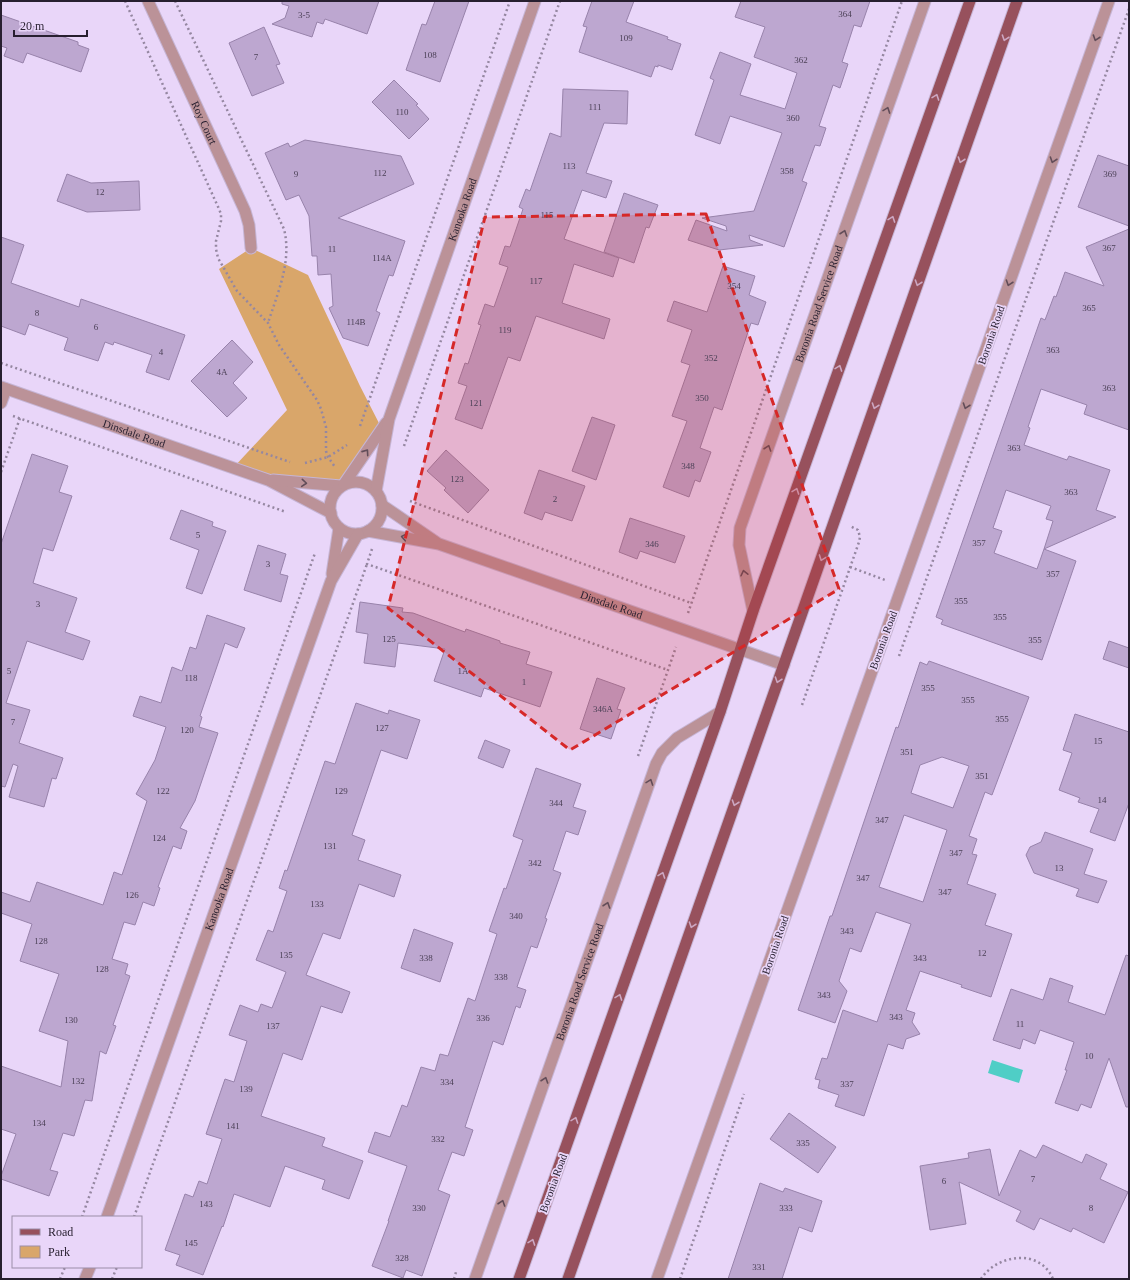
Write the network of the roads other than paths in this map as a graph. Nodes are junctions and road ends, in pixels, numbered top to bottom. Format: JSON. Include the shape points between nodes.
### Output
{"nodes":[{"id":1,"x":148,"y":1,"type":"edge"},
{"id":2,"x":535,"y":1,"type":"edge"},
{"id":3,"x":925,"y":1,"type":"edge"},
{"id":4,"x":970,"y":1,"type":"edge"},
{"id":5,"x":1017,"y":1,"type":"edge"},
{"id":6,"x":1109,"y":1,"type":"edge"},
{"id":7,"x":251,"y":248,"type":"dead end"},
{"id":8,"x":3,"y":388,"type":"edge"},
{"id":9,"x":1,"y":403,"type":"edge"},
{"id":10,"x":389,"y":419,"type":"junction"},
{"id":11,"x":268,"y":480,"type":"junction"},
{"id":12,"x":342,"y":485,"type":"junction"},
{"id":13,"x":376,"y":491,"type":"junction"},
{"id":14,"x":382,"y":505,"type":"junction"},
{"id":15,"x":330,"y":513,"type":"junction"},
{"id":16,"x":339,"y":528,"type":"junction"},
{"id":17,"x":363,"y":532,"type":"junction"},
{"id":18,"x":440,"y":544,"type":"junction"},
{"id":19,"x":331,"y":581,"type":"junction"},
{"id":20,"x":753,"y":610,"type":"junction"},
{"id":21,"x":741,"y":650,"type":"junction"},
{"id":22,"x":784,"y":665,"type":"junction"},
{"id":23,"x":720,"y":712,"type":"junction"},
{"id":24,"x":107,"y":1216,"type":"edge"},
{"id":25,"x":90,"y":1268,"type":"edge"},
{"id":26,"x":85,"y":1279,"type":"edge"},
{"id":27,"x":475,"y":1279,"type":"edge"},
{"id":28,"x":519,"y":1279,"type":"edge"},
{"id":29,"x":568,"y":1279,"type":"edge"},
{"id":30,"x":657,"y":1279,"type":"edge"}],
"edges":[{"from":1,"to":7,"type":"street","name":"Roy Court","via":[[245,211]]},
{"from":2,"to":10,"type":"street","name":"Kanooka Road"},
{"from":20,"to":3,"type":"street","name":"Boronia Road Service Road","one_way":true,"via":[[738,545],[740,528]]},
{"from":20,"to":4,"type":"main road","name":"Boronia Road","one_way":true},
{"from":5,"to":22,"type":"main road","one_way":true},
{"from":6,"to":30,"type":"street","name":"Boronia Road","one_way":true},
{"from":8,"to":9,"type":"street"},
{"from":8,"to":11,"type":"street","name":"Dinsdale Road"},
{"from":12,"to":10,"type":"street","name":"Kanooka Road","one_way":true},
{"from":10,"to":13,"type":"street","name":"Kanooka Road"},
{"from":11,"to":12,"type":"street","name":"Dinsdale Road","one_way":true},
{"from":11,"to":15,"type":"street","name":"Dinsdale Road"},
{"from":12,"to":13,"type":"street","via":[[350,482],[364,483]]},
{"from":12,"to":15,"type":"street","via":[[332,498]]},
{"from":13,"to":14,"type":"street"},
{"from":14,"to":17,"type":"street","via":[[379,520]]},
{"from":14,"to":18,"type":"street","name":"Dinsdale Road"},
{"from":15,"to":16,"type":"street"},
{"from":16,"to":17,"type":"street","via":[[351,533]]},
{"from":16,"to":19,"type":"street","name":"Kanooka Road"},
{"from":18,"to":17,"type":"street","name":"Dinsdale Road","one_way":true},
{"from":17,"to":19,"type":"street","name":"Kanooka Road"},
{"from":18,"to":21,"type":"street","name":"Dinsdale Road"},
{"from":19,"to":24,"type":"street","name":"Kanooka Road"},
{"from":20,"to":21,"type":"main road","name":"Boronia Road"},
{"from":21,"to":22,"type":"street","name":"Dinsdale Road"},
{"from":21,"to":23,"type":"main road","name":"Boronia Road"},
{"from":22,"to":29,"type":"main road","one_way":true},
{"from":27,"to":23,"type":"street","name":"Boronia Road Service Road","one_way":true,"via":[[656,764],[677,738]]},
{"from":28,"to":23,"type":"main road","name":"Boronia Road","one_way":true},
{"from":25,"to":26,"type":"street"}]}
